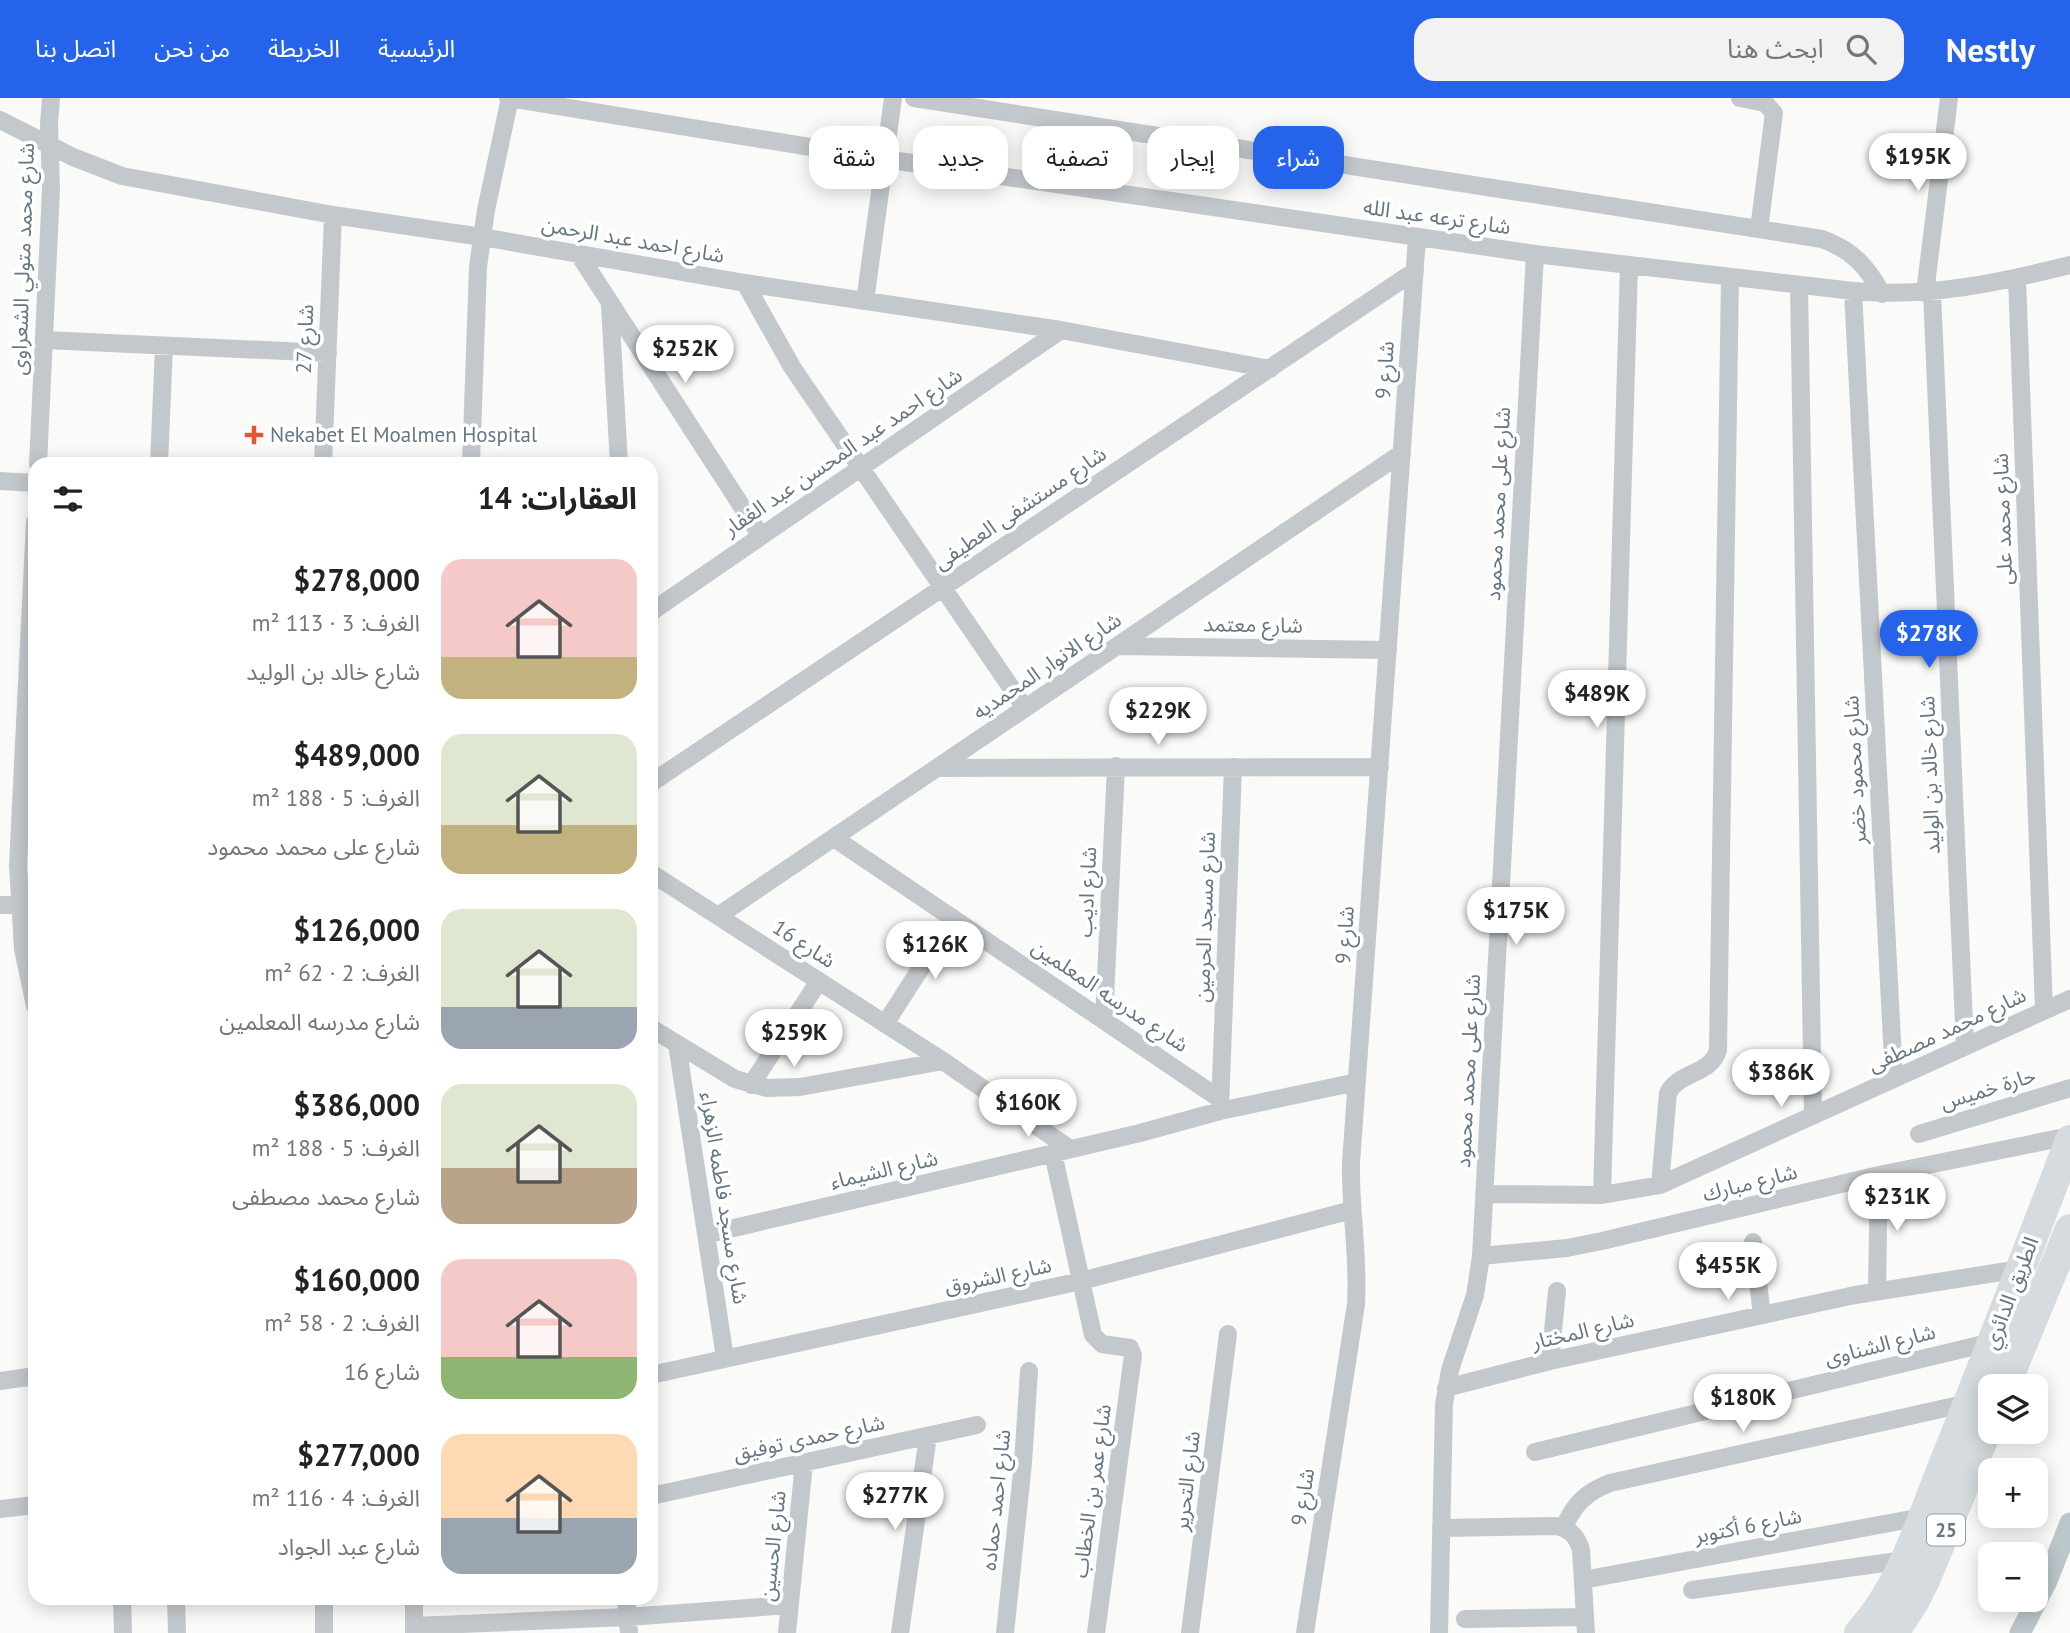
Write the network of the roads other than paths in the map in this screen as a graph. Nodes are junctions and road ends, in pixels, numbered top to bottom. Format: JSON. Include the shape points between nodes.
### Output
{"nodes":[{"id":1,"x":51,"y":98,"type":"edge"},
{"id":2,"x":509,"y":98,"type":"edge"},
{"id":3,"x":893,"y":98,"type":"edge"},
{"id":4,"x":914,"y":98,"type":"edge"},
{"id":5,"x":1740,"y":98,"type":"edge"},
{"id":6,"x":1949,"y":98,"type":"edge"},
{"id":7,"x":0,"y":120,"type":"edge"},
{"id":8,"x":889,"y":126,"type":"edge"},
{"id":9,"x":49,"y":144,"type":"junction"},
{"id":10,"x":809,"y":147,"type":"edge"},
{"id":11,"x":899,"y":161,"type":"edge"},
{"id":12,"x":880,"y":189,"type":"edge"},
{"id":13,"x":333,"y":215,"type":"junction"},
{"id":14,"x":1759,"y":229,"type":"junction"},
{"id":15,"x":482,"y":237,"type":"junction"},
{"id":16,"x":1417,"y":237,"type":"junction"},
{"id":17,"x":578,"y":253,"type":"junction"},
{"id":18,"x":1535,"y":254,"type":"junction"},
{"id":19,"x":1629,"y":265,"type":"junction"},
{"id":20,"x":2070,"y":265,"type":"edge"},
{"id":21,"x":1415,"y":271,"type":"junction"},
{"id":22,"x":1730,"y":277,"type":"junction"},
{"id":23,"x":2017,"y":278,"type":"junction"},
{"id":24,"x":745,"y":283,"type":"junction"},
{"id":25,"x":1799,"y":285,"type":"junction"},
{"id":26,"x":1853,"y":291,"type":"junction"},
{"id":27,"x":1929,"y":292,"type":"junction"},
{"id":28,"x":1882,"y":294,"type":"junction"},
{"id":29,"x":865,"y":301,"type":"junction"},
{"id":30,"x":610,"y":306,"type":"junction"},
{"id":31,"x":1061,"y":330,"type":"junction"},
{"id":32,"x":44,"y":341,"type":"junction"},
{"id":33,"x":164,"y":346,"type":"junction"},
{"id":34,"x":328,"y":353,"type":"junction"},
{"id":35,"x":1270,"y":369,"type":"junction"},
{"id":36,"x":1402,"y":453,"type":"junction"},
{"id":37,"x":38,"y":457,"type":"edge"},
{"id":38,"x":159,"y":457,"type":"edge"},
{"id":39,"x":323,"y":457,"type":"edge"},
{"id":40,"x":471,"y":457,"type":"edge"},
{"id":41,"x":619,"y":457,"type":"edge"},
{"id":42,"x":860,"y":468,"type":"junction"},
{"id":43,"x":0,"y":481,"type":"edge"},
{"id":44,"x":28,"y":483,"type":"edge"},
{"id":45,"x":761,"y":536,"type":"junction"},
{"id":46,"x":942,"y":588,"type":"junction"},
{"id":47,"x":658,"y":607,"type":"edge"},
{"id":48,"x":1118,"y":646,"type":"junction"},
{"id":49,"x":1388,"y":650,"type":"junction"},
{"id":50,"x":28,"y":663,"type":"edge"},
{"id":51,"x":1025,"y":708,"type":"junction"},
{"id":52,"x":1116,"y":766,"type":"junction"},
{"id":53,"x":1233,"y":767,"type":"junction"},
{"id":54,"x":1380,"y":767,"type":"junction"},
{"id":55,"x":937,"y":768,"type":"junction"},
{"id":56,"x":658,"y":778,"type":"edge"},
{"id":57,"x":834,"y":838,"type":"junction"},
{"id":58,"x":658,"y":877,"type":"edge"},
{"id":59,"x":27,"y":904,"type":"edge"},
{"id":60,"x":0,"y":905,"type":"edge"},
{"id":61,"x":718,"y":916,"type":"junction"},
{"id":62,"x":953,"y":918,"type":"junction"},
{"id":63,"x":28,"y":973,"type":"edge"},
{"id":64,"x":819,"y":981,"type":"junction"},
{"id":65,"x":2070,"y":999,"type":"edge"},
{"id":66,"x":2045,"y":1010,"type":"junction"},
{"id":67,"x":1104,"y":1019,"type":"junction"},
{"id":68,"x":885,"y":1024,"type":"junction"},
{"id":69,"x":658,"y":1032,"type":"edge"},
{"id":70,"x":677,"y":1044,"type":"junction"},
{"id":71,"x":1965,"y":1047,"type":"junction"},
{"id":72,"x":943,"y":1061,"type":"junction"},
{"id":73,"x":1894,"y":1079,"type":"junction"},
{"id":74,"x":1357,"y":1082,"type":"junction"},
{"id":75,"x":751,"y":1085,"type":"junction"},
{"id":76,"x":2070,"y":1088,"type":"edge"},
{"id":77,"x":1220,"y":1105,"type":"junction"},
{"id":78,"x":1813,"y":1116,"type":"junction"},
{"id":79,"x":1919,"y":1134,"type":"dead end"},
{"id":80,"x":2070,"y":1138,"type":"edge"},
{"id":81,"x":1062,"y":1151,"type":"junction"},
{"id":82,"x":1879,"y":1175,"type":"junction"},
{"id":83,"x":1660,"y":1185,"type":"junction"},
{"id":84,"x":1484,"y":1194,"type":"junction"},
{"id":85,"x":1602,"y":1195,"type":"junction"},
{"id":86,"x":1352,"y":1210,"type":"junction"},
{"id":87,"x":2057,"y":1211,"type":"edge"},
{"id":88,"x":2070,"y":1229,"type":"edge"},
{"id":89,"x":708,"y":1234,"type":"junction"},
{"id":90,"x":1753,"y":1242,"type":"dead end"},
{"id":91,"x":1480,"y":1255,"type":"junction"},
{"id":92,"x":2020,"y":1269,"type":"junction"},
{"id":93,"x":1081,"y":1281,"type":"junction"},
{"id":94,"x":1877,"y":1290,"type":"junction"},
{"id":95,"x":1557,"y":1291,"type":"dead end"},
{"id":96,"x":1762,"y":1315,"type":"junction"},
{"id":97,"x":1228,"y":1334,"type":"dead end"},
{"id":98,"x":1992,"y":1342,"type":"junction"},
{"id":99,"x":725,"y":1359,"type":"junction"},
{"id":100,"x":1550,"y":1361,"type":"junction"},
{"id":101,"x":1029,"y":1371,"type":"dead end"},
{"id":102,"x":658,"y":1373,"type":"edge"},
{"id":103,"x":2010,"y":1374,"type":"edge"},
{"id":104,"x":28,"y":1377,"type":"edge"},
{"id":105,"x":0,"y":1381,"type":"edge"},
{"id":106,"x":1446,"y":1388,"type":"junction"},
{"id":107,"x":1968,"y":1403,"type":"junction"},
{"id":108,"x":977,"y":1425,"type":"dead end"},
{"id":109,"x":928,"y":1436,"type":"junction"},
{"id":110,"x":1981,"y":1444,"type":"edge"},
{"id":111,"x":1535,"y":1452,"type":"dead end"},
{"id":112,"x":804,"y":1463,"type":"junction"},
{"id":113,"x":658,"y":1494,"type":"edge"},
{"id":114,"x":28,"y":1506,"type":"edge"},
{"id":115,"x":0,"y":1509,"type":"edge"},
{"id":116,"x":1922,"y":1517,"type":"junction"},
{"id":117,"x":1441,"y":1528,"type":"junction"},
{"id":118,"x":1564,"y":1528,"type":"junction"},
{"id":119,"x":1905,"y":1560,"type":"junction"},
{"id":120,"x":1583,"y":1580,"type":"junction"},
{"id":121,"x":1692,"y":1590,"type":"dead end"},
{"id":122,"x":122,"y":1605,"type":"edge"},
{"id":123,"x":176,"y":1605,"type":"edge"},
{"id":124,"x":324,"y":1605,"type":"edge"},
{"id":125,"x":414,"y":1605,"type":"edge"},
{"id":126,"x":627,"y":1605,"type":"edge"},
{"id":127,"x":789,"y":1605,"type":"junction"},
{"id":128,"x":1465,"y":1619,"type":"dead end"},
{"id":129,"x":629,"y":1625,"type":"edge"},
{"id":130,"x":1586,"y":1625,"type":"edge"},
{"id":131,"x":414,"y":1630,"type":"edge"},
{"id":132,"x":123,"y":1633,"type":"edge"},
{"id":133,"x":177,"y":1633,"type":"edge"},
{"id":134,"x":324,"y":1633,"type":"edge"},
{"id":135,"x":787,"y":1633,"type":"edge"},
{"id":136,"x":900,"y":1633,"type":"edge"},
{"id":137,"x":1005,"y":1633,"type":"edge"},
{"id":138,"x":1096,"y":1633,"type":"edge"},
{"id":139,"x":1190,"y":1633,"type":"edge"},
{"id":140,"x":1305,"y":1633,"type":"edge"},
{"id":141,"x":1439,"y":1633,"type":"edge"},
{"id":142,"x":1859,"y":1633,"type":"edge"},
{"id":143,"x":1894,"y":1633,"type":"edge"}],
"edges":[{"from":1,"to":9,"type":"street","name":"شارع محمد متولي الشعراوى"},
{"from":2,"to":10,"type":"street","name":"شارع ترعه عبد الله"},
{"from":2,"to":15,"type":"street"},
{"from":3,"to":8,"type":"street"},
{"from":4,"to":14,"type":"street"},
{"from":5,"to":14,"type":"street","via":[[1765,103],[1774,113]]},
{"from":6,"to":27,"type":"street","name":"شارع خالد بن الوليد"},
{"from":7,"to":9,"type":"street","name":"شارع احمد عبد الرحمن"},
{"from":9,"to":13,"type":"street","name":"شارع احمد عبد الرحمن","via":[[122,176]]},
{"from":9,"to":32,"type":"street","name":"شارع محمد متولي الشعراوى"},
{"from":11,"to":16,"type":"street","name":"شارع ترعه عبد الله"},
{"from":12,"to":29,"type":"street"},
{"from":13,"to":15,"type":"street","name":"شارع احمد عبد الرحمن"},
{"from":13,"to":34,"type":"street","name":"شارع 27"},
{"from":14,"to":28,"type":"street","via":[[1840,246],[1869,270]]},
{"from":15,"to":17,"type":"street","name":"شارع احمد عبد الرحمن"},
{"from":15,"to":40,"type":"street"},
{"from":16,"to":18,"type":"street","name":"شارع ترعه عبد الله"},
{"from":16,"to":21,"type":"street","name":"شارع 9"},
{"from":17,"to":24,"type":"street","name":"شارع احمد عبد الرحمن"},
{"from":17,"to":30,"type":"street"},
{"from":18,"to":19,"type":"street","name":"شارع ترعه عبد الله"},
{"from":18,"to":84,"type":"street","name":"شارع على محمد محمود"},
{"from":19,"to":22,"type":"street","name":"شارع ترعه عبد الله"},
{"from":19,"to":85,"type":"street"},
{"from":20,"to":23,"type":"street","name":"شارع ترعه عبد الله"},
{"from":21,"to":35,"type":"street","name":"شارع مستشفى العطيفى"},
{"from":21,"to":36,"type":"street","name":"شارع 9"},
{"from":22,"to":25,"type":"street","name":"شارع ترعه عبد الله"},
{"from":22,"to":83,"type":"street","via":[[1718,1049],[1712,1062],[1674,1083],[1668,1093]]},
{"from":23,"to":27,"type":"street","name":"شارع ترعه عبد الله"},
{"from":23,"to":66,"type":"street","name":"شارع محمد على"},
{"from":24,"to":29,"type":"street","name":"شارع احمد عبد الرحمن"},
{"from":24,"to":42,"type":"street","via":[[792,367]]},
{"from":25,"to":26,"type":"street","name":"شارع ترعه عبد الله"},
{"from":25,"to":78,"type":"street"},
{"from":26,"to":28,"type":"street","name":"شارع ترعه عبد الله"},
{"from":26,"to":73,"type":"street","name":"شارع محمود خضر"},
{"from":27,"to":28,"type":"street","name":"شارع ترعه عبد الله"},
{"from":27,"to":71,"type":"street","name":"شارع خالد بن الوليد"},
{"from":29,"to":31,"type":"street","name":"شارع احمد عبد الرحمن"},
{"from":30,"to":41,"type":"street"},
{"from":30,"to":45,"type":"street"},
{"from":31,"to":35,"type":"street","name":"شارع احمد عبد الرحمن"},
{"from":31,"to":42,"type":"street","name":"شارع احمد عبد المحسن عبد الغفار"},
{"from":32,"to":33,"type":"street"},
{"from":32,"to":37,"type":"street","name":"شارع محمد متولي الشعراوى"},
{"from":33,"to":34,"type":"street"},
{"from":33,"to":38,"type":"street"},
{"from":34,"to":39,"type":"street","name":"شارع 27"},
{"from":35,"to":46,"type":"street","name":"شارع مستشفى العطيفى"},
{"from":36,"to":48,"type":"street","name":"شارع الانوار المحمديه"},
{"from":36,"to":49,"type":"street","name":"شارع 9"},
{"from":42,"to":45,"type":"street","name":"شارع احمد عبد المحسن عبد الغفار"},
{"from":42,"to":46,"type":"street"},
{"from":43,"to":44,"type":"street"},
{"from":45,"to":47,"type":"street","name":"شارع احمد عبد المحسن عبد الغفار"},
{"from":46,"to":51,"type":"street"},
{"from":46,"to":56,"type":"street","name":"شارع مستشفى العطيفى"},
{"from":48,"to":49,"type":"street","name":"شارع معتمد"},
{"from":48,"to":51,"type":"street","name":"شارع الانوار المحمديه"},
{"from":49,"to":54,"type":"street","name":"شارع 9"},
{"from":50,"to":59,"type":"street","via":[[18,865]]},
{"from":51,"to":55,"type":"street","name":"شارع الانوار المحمديه"},
{"from":52,"to":53,"type":"street"},
{"from":52,"to":55,"type":"street"},
{"from":52,"to":67,"type":"street","name":"شارع اديب"},
{"from":53,"to":54,"type":"street"},
{"from":53,"to":77,"type":"street","name":"شارع مسجد الحرمين"},
{"from":54,"to":74,"type":"street","name":"شارع 9"},
{"from":55,"to":57,"type":"street","name":"شارع الانوار المحمديه"},
{"from":57,"to":61,"type":"street","name":"شارع الانوار المحمديه"},
{"from":57,"to":62,"type":"street","name":"شارع مدرسه المعلمين"},
{"from":58,"to":61,"type":"street","name":"شارع 16"},
{"from":59,"to":60,"type":"street"},
{"from":59,"to":63,"type":"street","via":[[23,949]]},
{"from":61,"to":64,"type":"street","name":"شارع 16"},
{"from":62,"to":67,"type":"street","name":"شارع مدرسه المعلمين"},
{"from":62,"to":68,"type":"street"},
{"from":64,"to":68,"type":"street","name":"شارع 16"},
{"from":64,"to":75,"type":"street"},
{"from":65,"to":66,"type":"street","name":"شارع محمد مصطفى"},
{"from":66,"to":71,"type":"street","name":"شارع محمد مصطفى"},
{"from":67,"to":77,"type":"street","name":"شارع مدرسه المعلمين"},
{"from":68,"to":72,"type":"street","name":"شارع 16"},
{"from":69,"to":70,"type":"street"},
{"from":70,"to":75,"type":"street"},
{"from":70,"to":89,"type":"street","name":"شارع مسجد فاطمه الزهراء"},
{"from":71,"to":73,"type":"street","name":"شارع محمد مصطفى"},
{"from":72,"to":75,"type":"street","via":[[783,1089]]},
{"from":72,"to":81,"type":"street","name":"شارع 16"},
{"from":73,"to":78,"type":"street","name":"شارع محمد مصطفى"},
{"from":74,"to":77,"type":"street","name":"شارع الشيماء"},
{"from":74,"to":86,"type":"street","name":"شارع 9","via":[[1350,1163]]},
{"from":76,"to":79,"type":"street","name":"حارة خميس"},
{"from":77,"to":81,"type":"street","name":"شارع الشيماء"},
{"from":78,"to":83,"type":"street","name":"شارع محمد مصطفى"},
{"from":80,"to":82,"type":"street","name":"شارع مبارك"},
{"from":80,"to":87,"type":"highway","name":"الطريق الدائري","number":"25"},
{"from":81,"to":89,"type":"street","name":"شارع الشيماء"},
{"from":81,"to":93,"type":"street"},
{"from":82,"to":91,"type":"street","name":"شارع مبارك","via":[[1602,1241]]},
{"from":82,"to":94,"type":"street"},
{"from":83,"to":85,"type":"street","name":"شارع محمد مصطفى"},
{"from":84,"to":85,"type":"street","name":"شارع محمد مصطفى"},
{"from":84,"to":91,"type":"street","name":"شارع على محمد محمود"},
{"from":86,"to":93,"type":"street","name":"شارع الشروق"},
{"from":86,"to":140,"type":"street","name":"شارع 9","via":[[1356,1304]]},
{"from":87,"to":92,"type":"highway","name":"الطريق الدائري","number":"25"},
{"from":88,"to":103,"type":"highway","name":"الطريق الدائري"},
{"from":89,"to":99,"type":"street","name":"شارع مسجد فاطمه الزهراء"},
{"from":90,"to":96,"type":"street"},
{"from":91,"to":106,"type":"street","name":"شارع على محمد محمود","via":[[1475,1295]]},
{"from":92,"to":94,"type":"street","name":"شارع المختار"},
{"from":92,"to":98,"type":"highway","name":"الطريق الدائري","number":"25"},
{"from":93,"to":99,"type":"street","name":"شارع الشروق"},
{"from":93,"to":138,"type":"street","name":"شارع عمر بن الخطاب","via":[[1096,1341],[1130,1348],[1133,1355]]},
{"from":94,"to":96,"type":"street","name":"شارع المختار"},
{"from":95,"to":100,"type":"street"},
{"from":96,"to":100,"type":"street","name":"شارع المختار"},
{"from":97,"to":139,"type":"street","name":"شارع التحرير"},
{"from":98,"to":107,"type":"highway","name":"الطريق الدائري","number":"25"},
{"from":98,"to":111,"type":"street","name":"شارع الشناوى"},
{"from":99,"to":102,"type":"street","name":"شارع الشروق"},
{"from":100,"to":106,"type":"street","name":"شارع المختار"},
{"from":101,"to":137,"type":"street","name":"شارع احمد حماده"},
{"from":104,"to":105,"type":"street"},
{"from":106,"to":117,"type":"street","name":"شارع على محمد محمود"},
{"from":107,"to":116,"type":"highway","name":"الطريق الدائري","number":"25"},
{"from":107,"to":118,"type":"street","via":[[1609,1483],[1576,1504]]},
{"from":108,"to":109,"type":"street","name":"شارع حمدى توفيق"},
{"from":109,"to":112,"type":"street","name":"شارع حمدى توفيق"},
{"from":109,"to":136,"type":"street"},
{"from":110,"to":143,"type":"highway","number":"25","via":[[1926,1578]]},
{"from":112,"to":113,"type":"street","name":"شارع حمدى توفيق"},
{"from":112,"to":127,"type":"street","name":"شارع الحسين"},
{"from":114,"to":115,"type":"street"},
{"from":116,"to":119,"type":"highway","name":"الطريق الدائري","number":"25"},
{"from":116,"to":120,"type":"street","name":"شارع 6 أكتوبر"},
{"from":117,"to":118,"type":"street"},
{"from":117,"to":141,"type":"street","name":"شارع على محمد محمود"},
{"from":118,"to":120,"type":"street","via":[[1578,1541]]},
{"from":119,"to":121,"type":"street"},
{"from":119,"to":142,"type":"highway","name":"الطريق الدائري","number":"25","via":[[1879,1609]]},
{"from":120,"to":130,"type":"street"},
{"from":122,"to":132,"type":"street"},
{"from":123,"to":133,"type":"street"},
{"from":124,"to":134,"type":"street"},
{"from":125,"to":131,"type":"street"},
{"from":126,"to":129,"type":"street"},
{"from":127,"to":129,"type":"street"},
{"from":127,"to":135,"type":"street","name":"شارع الحسين"},
{"from":128,"to":130,"type":"street"},
{"from":129,"to":131,"type":"street"}]}
